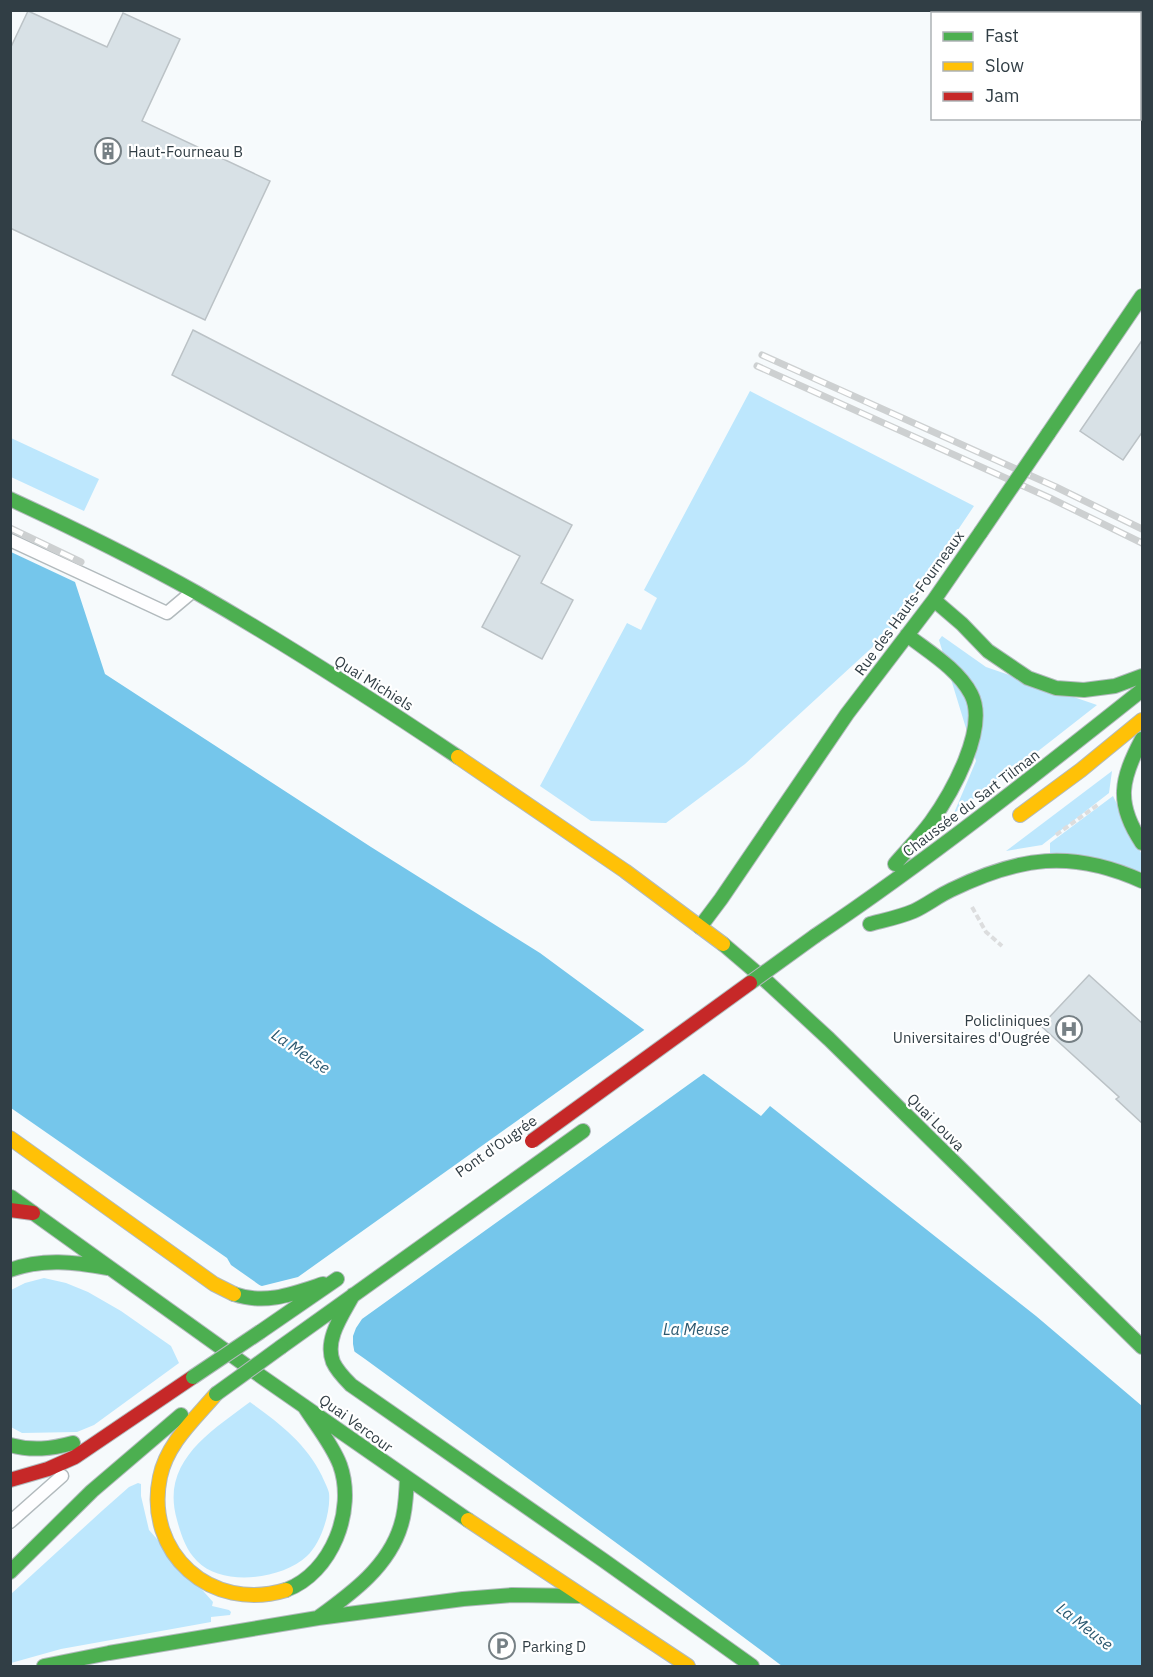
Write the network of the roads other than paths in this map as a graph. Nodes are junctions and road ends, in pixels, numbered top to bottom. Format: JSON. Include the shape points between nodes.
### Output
{"nodes":[{"id":1,"x":1142,"y":296,"type":"edge"},
{"id":2,"x":10,"y":499,"type":"edge"},
{"id":3,"x":10,"y":540,"type":"edge"},
{"id":4,"x":193,"y":591,"type":"junction"},
{"id":5,"x":934,"y":600,"type":"junction"},
{"id":6,"x":908,"y":635,"type":"junction"},
{"id":7,"x":1143,"y":676,"type":"edge"},
{"id":8,"x":1143,"y":690,"type":"edge"},
{"id":9,"x":1143,"y":720,"type":"edge"},
{"id":10,"x":1143,"y":739,"type":"edge"},
{"id":11,"x":1009,"y":823,"type":"dead end"},
{"id":12,"x":1143,"y":843,"type":"edge"},
{"id":13,"x":1143,"y":881,"type":"edge"},
{"id":14,"x":898,"y":904,"type":"dead end"},
{"id":15,"x":854,"y":910,"type":"junction"},
{"id":16,"x":700,"y":927,"type":"junction"},
{"id":17,"x":814,"y":936,"type":"joint"},
{"id":18,"x":791,"y":979,"type":"dead end"},
{"id":19,"x":763,"y":999,"type":"dead end"},
{"id":20,"x":592,"y":1124,"type":"dead end"},
{"id":21,"x":10,"y":1138,"type":"edge"},
{"id":22,"x":522,"y":1147,"type":"dead end"},
{"id":23,"x":10,"y":1197,"type":"edge"},
{"id":24,"x":10,"y":1210,"type":"edge"},
{"id":25,"x":33,"y":1213,"type":"junction"},
{"id":26,"x":108,"y":1268,"type":"junction"},
{"id":27,"x":10,"y":1270,"type":"edge"},
{"id":28,"x":353,"y":1294,"type":"junction"},
{"id":29,"x":1143,"y":1347,"type":"edge"},
{"id":30,"x":216,"y":1394,"type":"junction"},
{"id":31,"x":161,"y":1399,"type":"junction"},
{"id":32,"x":304,"y":1406,"type":"junction"},
{"id":33,"x":101,"y":1441,"type":"junction"},
{"id":34,"x":10,"y":1445,"type":"edge"},
{"id":35,"x":407,"y":1479,"type":"junction"},
{"id":36,"x":10,"y":1480,"type":"edge"},
{"id":37,"x":10,"y":1522,"type":"edge"},
{"id":38,"x":10,"y":1572,"type":"edge"},
{"id":39,"x":579,"y":1596,"type":"junction"},
{"id":40,"x":318,"y":1618,"type":"junction"},
{"id":41,"x":44,"y":1666,"type":"edge"},
{"id":42,"x":688,"y":1666,"type":"edge"},
{"id":43,"x":752,"y":1666,"type":"edge"}],
"edges":[{"from":1,"to":5,"type":"main road","name":"Rue des Hauts-Fourneaux","bridge":true},
{"from":2,"to":4,"type":"main road","name":"Quai Michiels"},
{"from":3,"to":4,"type":"lane","via":[[167,613]]},
{"from":4,"to":16,"type":"main road","name":"Quai Michiels","via":[[416,729]]},
{"from":5,"to":6,"type":"main road","name":"Rue des Hauts-Fourneaux"},
{"from":5,"to":7,"type":"main road","via":[[988,651],[1028,678],[1056,688],[1084,690],[1115,686]]},
{"from":6,"to":15,"type":"main road","via":[[963,681],[975,702],[976,728],[966,759],[933,821]]},
{"from":6,"to":16,"type":"main road","name":"Rue des Hauts-Fourneaux","via":[[847,714]]},
{"from":8,"to":15,"type":"main road","name":"Chaussée du Sart Tilman","via":[[1005,800]]},
{"from":9,"to":11,"type":"main road"},
{"from":10,"to":12,"type":"main road","via":[[1127,770],[1124,792],[1128,818]]},
{"from":13,"to":14,"type":"main road","via":[[1094,864],[1024,863],[981,877],[907,914],[866,927]]},
{"from":15,"to":17,"type":"main road","name":"Chaussée du Sart Tilman"},
{"from":16,"to":29,"type":"main road","name":"Quai Louva","via":[[808,1018]]},
{"from":17,"to":22,"type":"main road","name":"Pont d'Ougrée","bridge":true},
{"from":18,"to":19,"type":"main road"},
{"from":20,"to":28,"type":"main road"},
{"from":21,"to":31,"type":"main road","bridge":true,"via":[[229,1294],[270,1300],[339,1277]]},
{"from":23,"to":25,"type":"main road","name":"Quai Vercour"},
{"from":24,"to":25,"type":"main road"},
{"from":25,"to":26,"type":"main road","name":"Quai Vercour"},
{"from":26,"to":27,"type":"main road","via":[[52,1261]]},
{"from":26,"to":32,"type":"main road","name":"Quai Vercour"},
{"from":28,"to":30,"type":"main road","bridge":true},
{"from":28,"to":43,"type":"main road","via":[[331,1340],[333,1365],[339,1375]]},
{"from":30,"to":32,"type":"main road","via":[[166,1459],[157,1492],[158,1508],[160,1526],[185,1567],[213,1588],[232,1593],[273,1593],[304,1581],[335,1541],[343,1513],[344,1480],[338,1460]]},
{"from":30,"to":38,"type":"main road","via":[[184,1413],[92,1491]]},
{"from":31,"to":33,"type":"main road"},
{"from":31,"to":34,"type":"main road","via":[[59,1448],[34,1450]]},
{"from":32,"to":35,"type":"main road","name":"Quai Vercour"},
{"from":33,"to":36,"type":"main road","via":[[61,1464]]},
{"from":33,"to":37,"type":"lane"},
{"from":35,"to":39,"type":"main road","name":"Quai Vercour"},
{"from":35,"to":40,"type":"main road","via":[[405,1509],[392,1545],[366,1581]]},
{"from":39,"to":40,"type":"main road","via":[[463,1599]]},
{"from":39,"to":42,"type":"main road","name":"Quai Vercour"},
{"from":40,"to":41,"type":"main road"}]}
